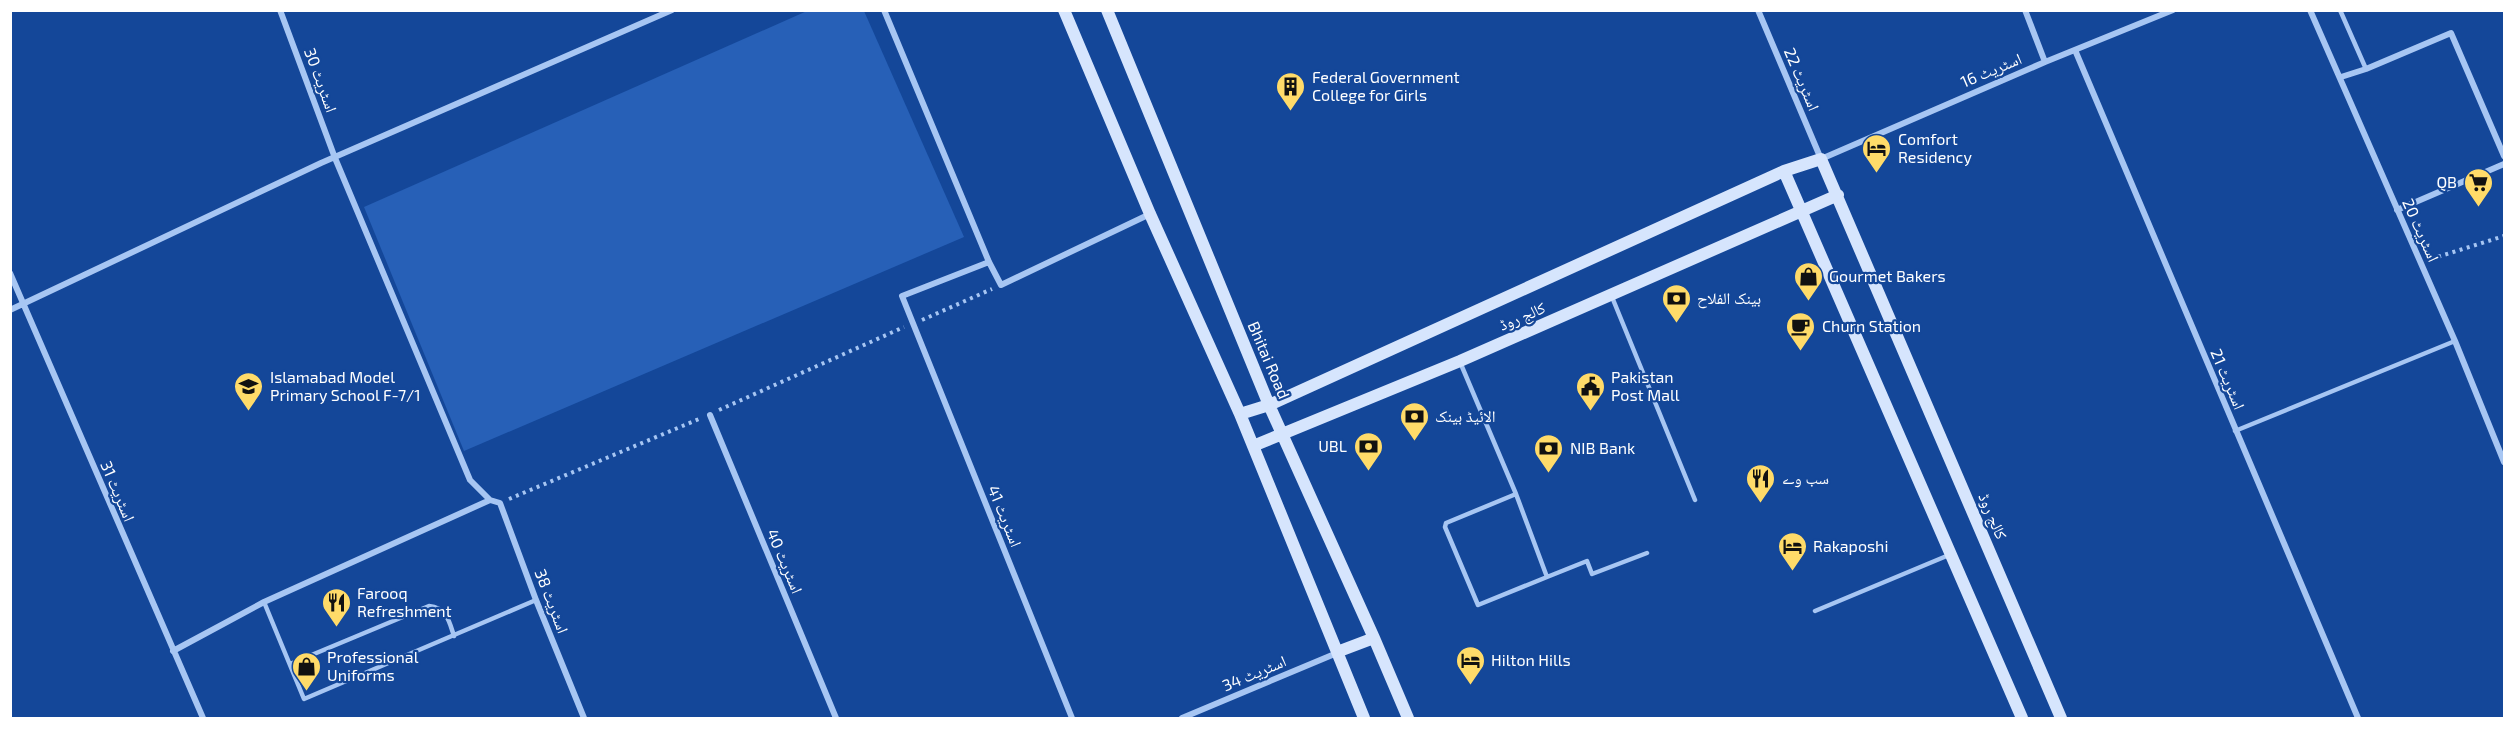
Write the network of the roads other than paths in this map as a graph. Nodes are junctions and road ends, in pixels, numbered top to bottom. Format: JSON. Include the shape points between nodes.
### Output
{"nodes":[{"id":1,"x":280,"y":10,"type":"edge"},
{"id":2,"x":653,"y":10,"type":"edge"},
{"id":3,"x":672,"y":10,"type":"edge"},
{"id":4,"x":884,"y":10,"type":"edge"},
{"id":5,"x":1064,"y":10,"type":"edge"},
{"id":6,"x":1107,"y":10,"type":"edge"},
{"id":7,"x":1758,"y":10,"type":"edge"},
{"id":8,"x":2025,"y":10,"type":"edge"},
{"id":9,"x":2173,"y":10,"type":"edge"},
{"id":10,"x":2310,"y":10,"type":"edge"},
{"id":11,"x":2340,"y":10,"type":"edge"},
{"id":12,"x":656,"y":18,"type":"junction"},
{"id":13,"x":2075,"y":50,"type":"junction"},
{"id":14,"x":2045,"y":62,"type":"junction"},
{"id":15,"x":2366,"y":69,"type":"junction"},
{"id":16,"x":2341,"y":77,"type":"junction"},
{"id":17,"x":2505,"y":156,"type":"edge"},
{"id":18,"x":335,"y":158,"type":"junction"},
{"id":19,"x":1821,"y":159,"type":"junction"},
{"id":20,"x":2505,"y":164,"type":"edge"},
{"id":21,"x":1784,"y":171,"type":"junction"},
{"id":22,"x":1838,"y":195,"type":"junction"},
{"id":23,"x":2397,"y":210,"type":"junction"},
{"id":24,"x":1802,"y":212,"type":"junction"},
{"id":25,"x":1150,"y":214,"type":"junction"},
{"id":26,"x":989,"y":262,"type":"junction"},
{"id":27,"x":10,"y":273,"type":"edge"},
{"id":28,"x":1611,"y":296,"type":"junction"},
{"id":29,"x":24,"y":304,"type":"junction"},
{"id":30,"x":10,"y":310,"type":"edge"},
{"id":31,"x":2455,"y":341,"type":"junction"},
{"id":32,"x":1460,"y":362,"type":"junction"},
{"id":33,"x":1269,"y":405,"type":"junction"},
{"id":34,"x":1240,"y":414,"type":"junction"},
{"id":35,"x":710,"y":415,"type":"road end"},
{"id":36,"x":2235,"y":431,"type":"junction"},
{"id":37,"x":1283,"y":433,"type":"junction"},
{"id":38,"x":1253,"y":446,"type":"junction"},
{"id":39,"x":2505,"y":462,"type":"edge"},
{"id":40,"x":1516,"y":494,"type":"junction"},
{"id":41,"x":490,"y":500,"type":"junction"},
{"id":42,"x":1695,"y":500,"type":"dead end"},
{"id":43,"x":1647,"y":553,"type":"dead end"},
{"id":44,"x":1949,"y":555,"type":"junction"},
{"id":45,"x":1547,"y":577,"type":"junction"},
{"id":46,"x":536,"y":600,"type":"junction"},
{"id":47,"x":264,"y":602,"type":"junction"},
{"id":48,"x":1815,"y":611,"type":"dead end"},
{"id":49,"x":454,"y":636,"type":"junction"},
{"id":50,"x":1374,"y":638,"type":"junction"},
{"id":51,"x":173,"y":651,"type":"junction"},
{"id":52,"x":1337,"y":652,"type":"junction"},
{"id":53,"x":290,"y":664,"type":"junction"},
{"id":54,"x":203,"y":718,"type":"edge"},
{"id":55,"x":584,"y":718,"type":"edge"},
{"id":56,"x":836,"y":718,"type":"edge"},
{"id":57,"x":1072,"y":718,"type":"edge"},
{"id":58,"x":1182,"y":718,"type":"edge"},
{"id":59,"x":1364,"y":718,"type":"edge"},
{"id":60,"x":1408,"y":718,"type":"edge"},
{"id":61,"x":2022,"y":718,"type":"edge"},
{"id":62,"x":2061,"y":718,"type":"edge"},
{"id":63,"x":2358,"y":718,"type":"edge"}],
"edges":[{"from":1,"to":18,"type":"street","name":"اسٹریٹ 30"},
{"from":2,"to":12,"type":"street"},
{"from":3,"to":12,"type":"street"},
{"from":4,"to":26,"type":"street"},
{"from":5,"to":25,"type":"street"},
{"from":6,"to":33,"type":"street","name":"Bhitai Road"},
{"from":7,"to":19,"type":"street","name":"اسٹریٹ 22"},
{"from":8,"to":14,"type":"street"},
{"from":9,"to":13,"type":"street","name":"اسٹریٹ 16"},
{"from":10,"to":16,"type":"street","name":"اسٹریٹ 20"},
{"from":11,"to":15,"type":"lane"},
{"from":12,"to":18,"type":"street"},
{"from":13,"to":14,"type":"street","name":"اسٹریٹ 16"},
{"from":13,"to":36,"type":"street","name":"اسٹریٹ 21"},
{"from":14,"to":19,"type":"street","name":"اسٹریٹ 16"},
{"from":15,"to":16,"type":"street"},
{"from":15,"to":17,"type":"street","via":[[2451,33]]},
{"from":16,"to":23,"type":"street","name":"اسٹریٹ 20"},
{"from":18,"to":29,"type":"street"},
{"from":18,"to":41,"type":"street","name":"اسٹریٹ 30","via":[[470,480]]},
{"from":19,"to":21,"type":"street","name":"کالج روڈ"},
{"from":19,"to":22,"type":"street","name":"کالج روڈ"},
{"from":20,"to":23,"type":"street"},
{"from":21,"to":24,"type":"street"},
{"from":21,"to":33,"type":"street","name":"کالج روڈ"},
{"from":22,"to":24,"type":"street","name":"کالج روڈ"},
{"from":22,"to":62,"type":"street","name":"کالج روڈ"},
{"from":23,"to":31,"type":"street","name":"اسٹریٹ 20"},
{"from":24,"to":28,"type":"street","name":"کالج روڈ"},
{"from":24,"to":44,"type":"street"},
{"from":25,"to":26,"type":"street","via":[[1001,285]]},
{"from":25,"to":34,"type":"street"},
{"from":26,"to":57,"type":"street","name":"اسٹریٹ 41","via":[[902,296]]},
{"from":27,"to":29,"type":"street","name":"اسٹریٹ 31"},
{"from":28,"to":32,"type":"street","name":"کالج روڈ"},
{"from":28,"to":42,"type":"lane"},
{"from":29,"to":30,"type":"street"},
{"from":29,"to":51,"type":"street","name":"اسٹریٹ 31"},
{"from":31,"to":36,"type":"lane"},
{"from":31,"to":39,"type":"street","name":"اسٹریٹ 20"},
{"from":32,"to":37,"type":"street","name":"کالج روڈ"},
{"from":32,"to":40,"type":"lane"},
{"from":33,"to":34,"type":"street","name":"کالج روڈ"},
{"from":33,"to":37,"type":"street","name":"Bhitai Road"},
{"from":34,"to":38,"type":"street"},
{"from":35,"to":56,"type":"street","name":"اسٹریٹ 40"},
{"from":36,"to":63,"type":"street","name":"اسٹریٹ 21"},
{"from":37,"to":38,"type":"street","name":"کالج روڈ"},
{"from":37,"to":50,"type":"street","name":"Bhitai Road"},
{"from":38,"to":52,"type":"street"},
{"from":40,"to":45,"type":"lane"},
{"from":40,"to":45,"type":"lane","via":[[1445,526],[1478,605]]},
{"from":41,"to":46,"type":"street","name":"اسٹریٹ 38","via":[[500,503]]},
{"from":41,"to":47,"type":"street"},
{"from":43,"to":45,"type":"lane","via":[[1592,574],[1587,561]]},
{"from":44,"to":48,"type":"lane"},
{"from":44,"to":61,"type":"street"},
{"from":46,"to":49,"type":"lane"},
{"from":46,"to":55,"type":"street","name":"اسٹریٹ 38"},
{"from":47,"to":51,"type":"street"},
{"from":47,"to":53,"type":"lane"},
{"from":49,"to":53,"type":"lane","via":[[446,613],[429,606]]},
{"from":49,"to":53,"type":"lane","via":[[304,699]]},
{"from":50,"to":52,"type":"street"},
{"from":50,"to":60,"type":"street","name":"Bhitai Road"},
{"from":51,"to":54,"type":"street","name":"اسٹریٹ 31"},
{"from":52,"to":58,"type":"street","name":"اسٹریٹ 34"},
{"from":52,"to":59,"type":"street"}]}
